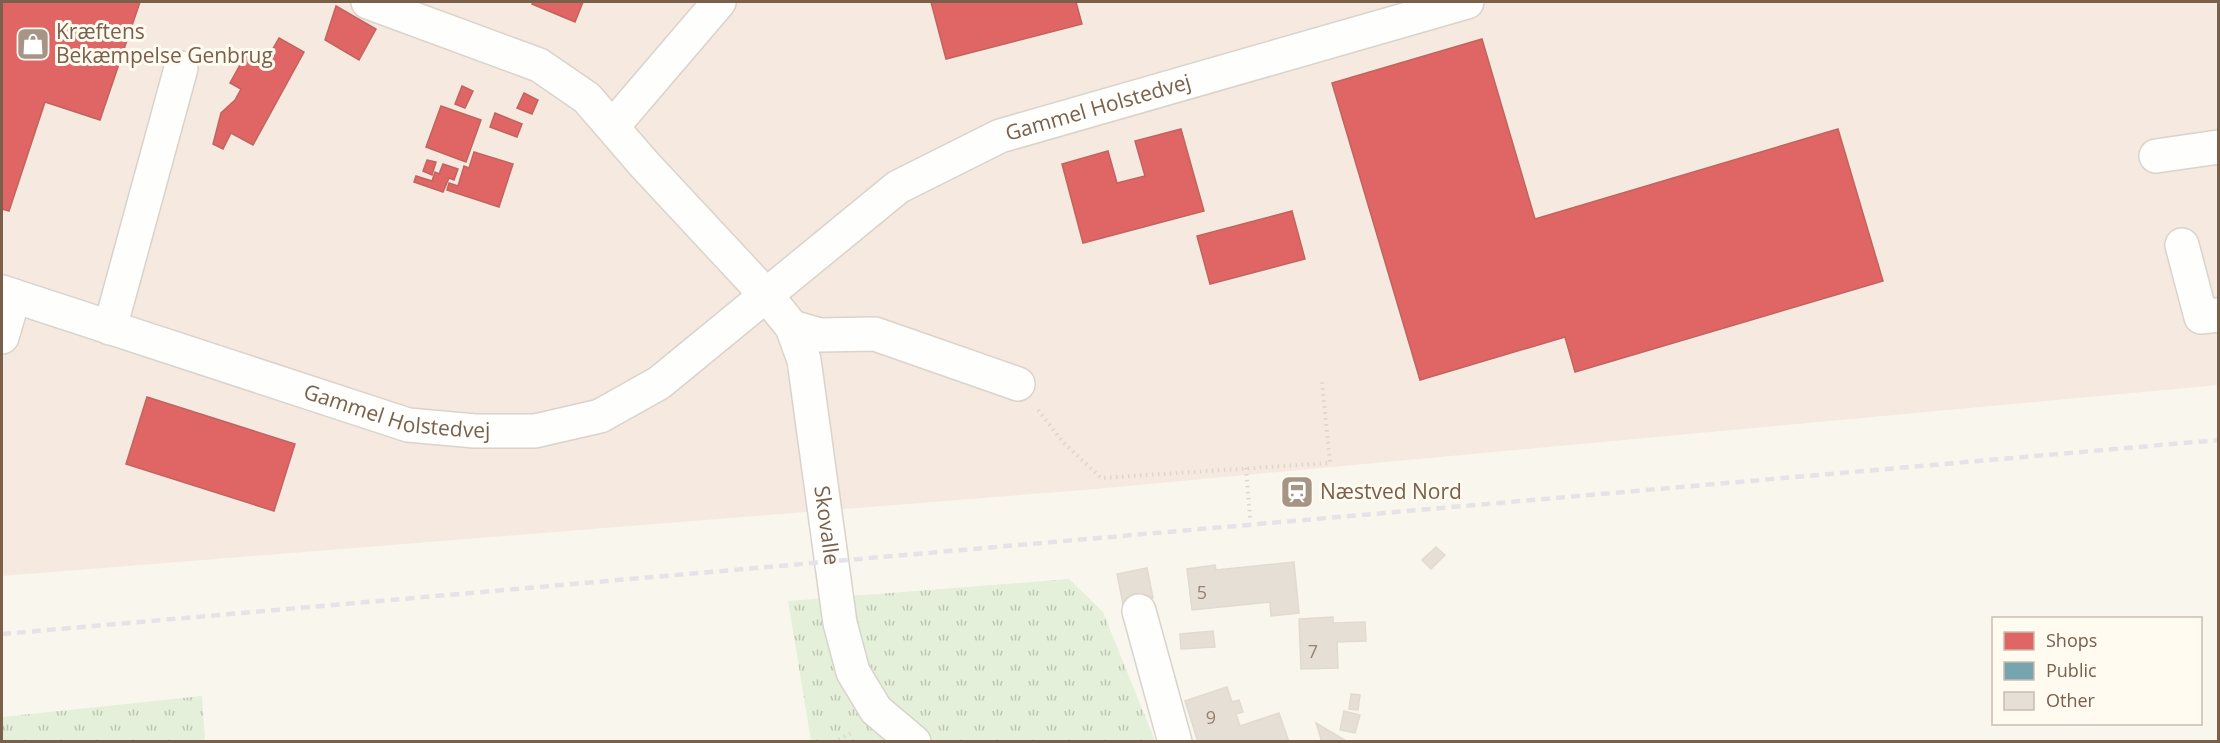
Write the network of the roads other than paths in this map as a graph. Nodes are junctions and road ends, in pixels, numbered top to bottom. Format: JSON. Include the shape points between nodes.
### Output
{"nodes":[{"id":1,"x":368,"y":2,"type":"edge"},
{"id":2,"x":719,"y":2,"type":"edge"},
{"id":3,"x":1467,"y":2,"type":"edge"},
{"id":4,"x":181,"y":68,"type":"dead end"},
{"id":5,"x":613,"y":126,"type":"junction"},
{"id":6,"x":2218,"y":147,"type":"edge"},
{"id":7,"x":2156,"y":156,"type":"dead end"},
{"id":8,"x":2181,"y":245,"type":"dead end"},
{"id":9,"x":8,"y":294,"type":"edge"},
{"id":10,"x":766,"y":296,"type":"junction"},
{"id":11,"x":2218,"y":315,"type":"edge"},
{"id":12,"x":792,"y":327,"type":"junction"},
{"id":13,"x":110,"y":328,"type":"junction"},
{"id":14,"x":2,"y":337,"type":"edge"},
{"id":15,"x":1018,"y":384,"type":"road end"},
{"id":16,"x":1139,"y":611,"type":"dead end"},
{"id":17,"x":914,"y":741,"type":"edge"},
{"id":18,"x":1175,"y":741,"type":"edge"}],
"edges":[{"from":1,"to":5,"type":"street","via":[[539,65],[587,98]]},
{"from":2,"to":5,"type":"street"},
{"from":3,"to":10,"type":"street","name":"Gammel Holstedvej","via":[[1000,136],[898,187]]},
{"from":4,"to":13,"type":"street"},
{"from":5,"to":10,"type":"street"},
{"from":6,"to":7,"type":"street"},
{"from":8,"to":11,"type":"street","via":[[2201,317]]},
{"from":9,"to":13,"type":"street","name":"Gammel Holstedvej"},
{"from":9,"to":14,"type":"street"},
{"from":10,"to":12,"type":"street","name":"Skovalle"},
{"from":10,"to":13,"type":"street","name":"Gammel Holstedvej","via":[[659,383],[600,416],[535,431],[408,425]]},
{"from":12,"to":15,"type":"street","via":[[820,335],[875,334]]},
{"from":12,"to":17,"type":"street","name":"Skovalle","via":[[804,360],[840,623],[853,672],[876,710]]},
{"from":16,"to":18,"type":"street"}]}
